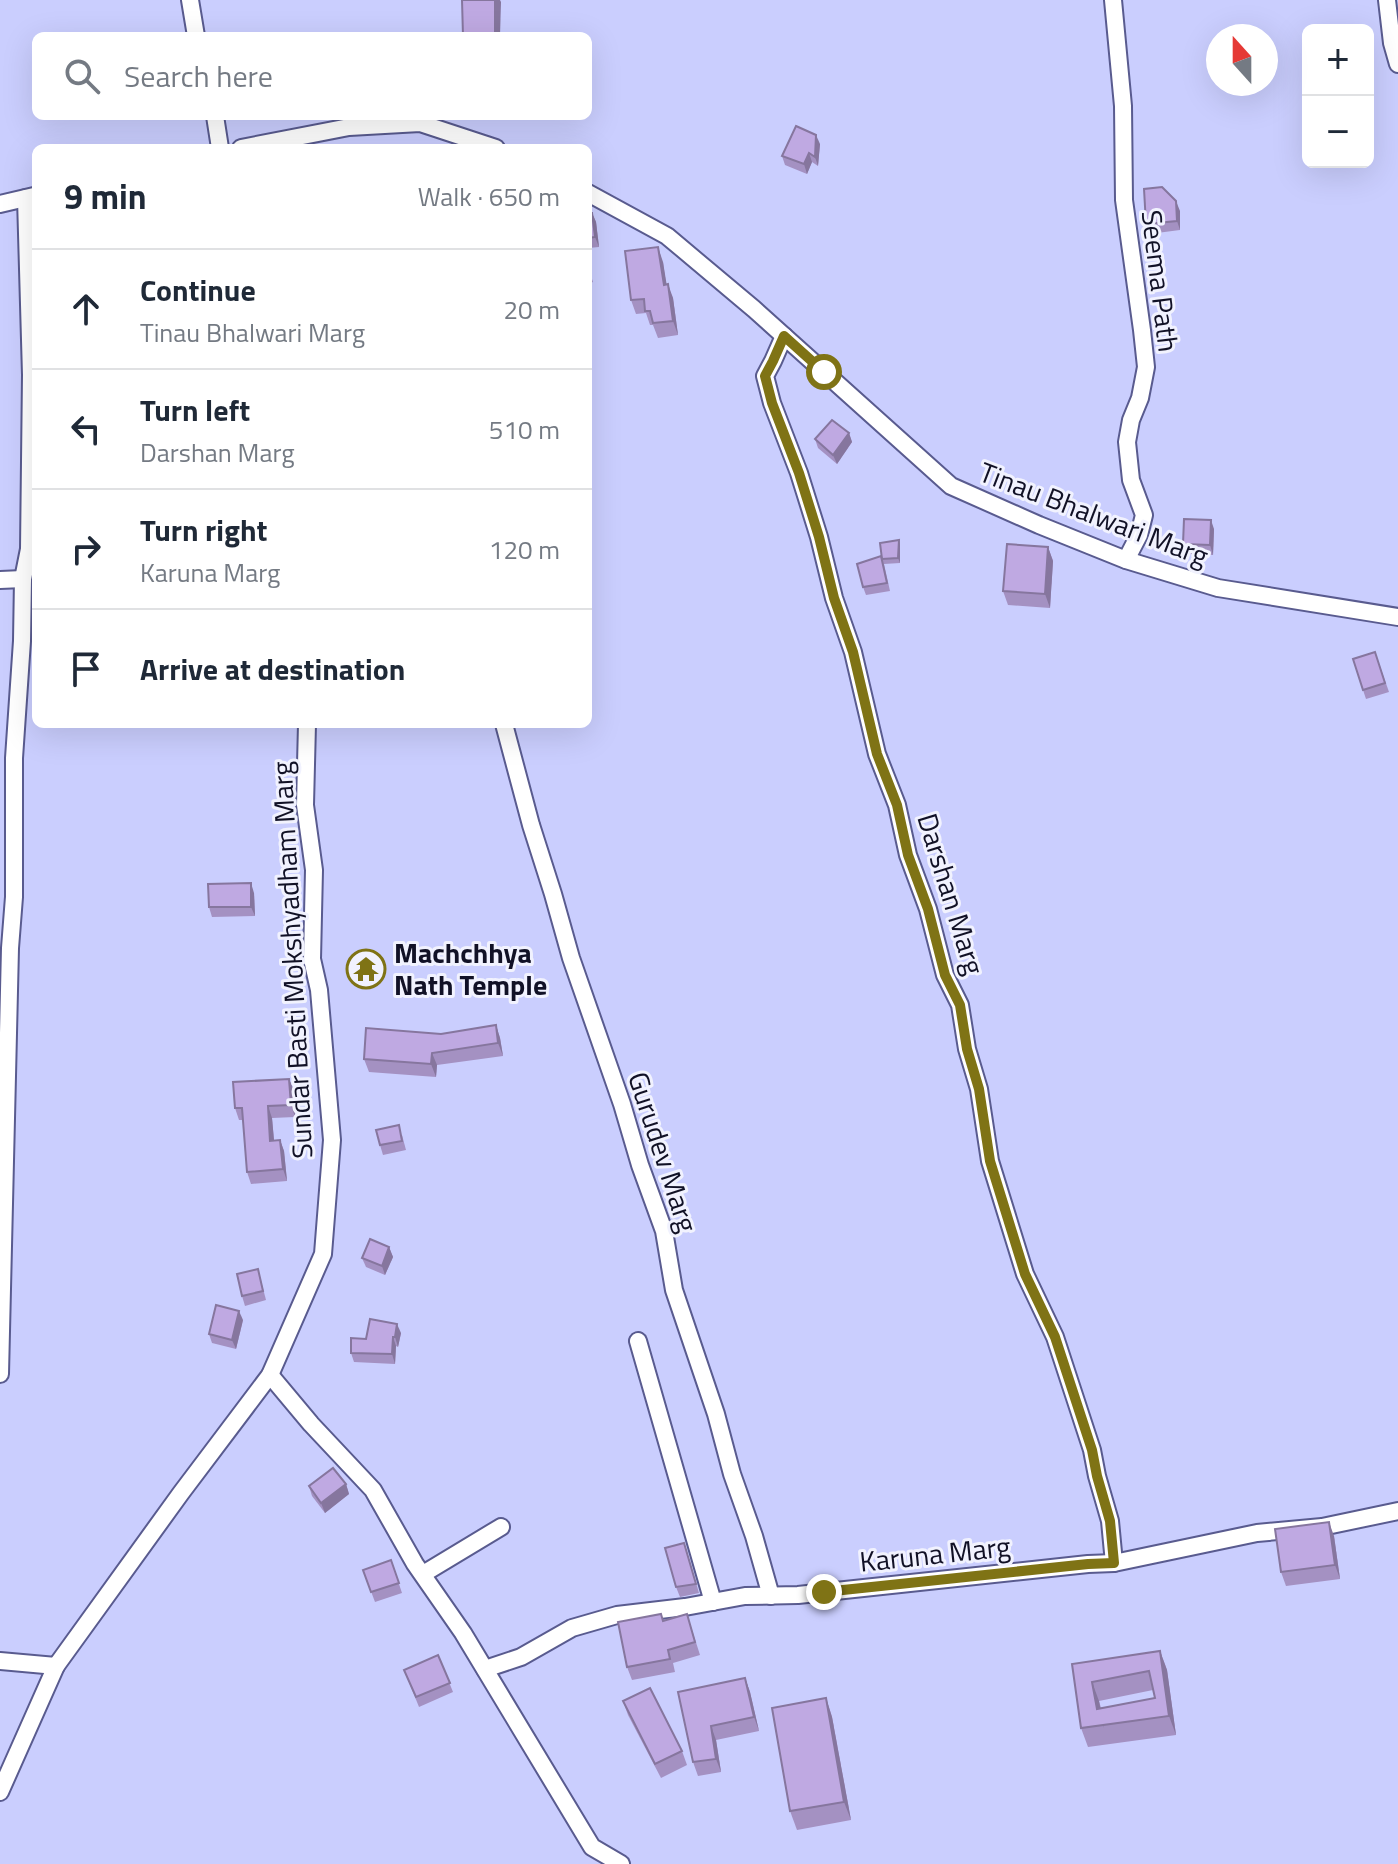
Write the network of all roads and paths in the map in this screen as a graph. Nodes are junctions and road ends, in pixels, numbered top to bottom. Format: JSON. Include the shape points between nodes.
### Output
{"nodes":[{"id":1,"x":190,"y":0,"type":"edge"},
{"id":2,"x":1113,"y":0,"type":"edge"},
{"id":3,"x":1387,"y":0,"type":"edge"},
{"id":4,"x":195,"y":32,"type":"edge"},
{"id":5,"x":1398,"y":64,"type":"edge"},
{"id":6,"x":216,"y":120,"type":"edge"},
{"id":7,"x":452,"y":141,"type":"edge"},
{"id":8,"x":219,"y":144,"type":"edge"},
{"id":9,"x":262,"y":144,"type":"edge"},
{"id":10,"x":592,"y":195,"type":"edge"},
{"id":11,"x":31,"y":197,"type":"edge"},
{"id":12,"x":0,"y":204,"type":"edge"},
{"id":13,"x":32,"y":256,"type":"edge"},
{"id":14,"x":784,"y":336,"type":"junction"},
{"id":15,"x":32,"y":549,"type":"edge"},
{"id":16,"x":1126,"y":560,"type":"junction"},
{"id":17,"x":23,"y":579,"type":"junction"},
{"id":18,"x":0,"y":580,"type":"edge"},
{"id":19,"x":1398,"y":617,"type":"edge"},
{"id":20,"x":307,"y":728,"type":"edge"},
{"id":21,"x":505,"y":728,"type":"edge"},
{"id":22,"x":638,"y":1341,"type":"dead end"},
{"id":23,"x":0,"y":1374,"type":"edge"},
{"id":24,"x":270,"y":1375,"type":"junction"},
{"id":25,"x":1398,"y":1511,"type":"edge"},
{"id":26,"x":501,"y":1527,"type":"dead end"},
{"id":27,"x":1114,"y":1563,"type":"junction"},
{"id":28,"x":423,"y":1574,"type":"junction"},
{"id":29,"x":771,"y":1596,"type":"junction"},
{"id":30,"x":713,"y":1602,"type":"junction"},
{"id":31,"x":0,"y":1661,"type":"edge"},
{"id":32,"x":56,"y":1666,"type":"junction"},
{"id":33,"x":485,"y":1669,"type":"junction"},
{"id":34,"x":0,"y":1792,"type":"edge"},
{"id":35,"x":621,"y":1864,"type":"edge"}],
"edges":[{"from":1,"to":4,"type":"street"},
{"from":2,"to":16,"type":"street","name":"Seema Path","via":[[1123,106],[1124,200],[1146,367],[1127,442],[1131,480],[1144,515]]},
{"from":3,"to":5,"type":"street"},
{"from":6,"to":8,"type":"street"},
{"from":7,"to":9,"type":"street","via":[[420,123],[349,127]]},
{"from":10,"to":14,"type":"street","name":"Tinau Bhalwari Marg","via":[[667,236]]},
{"from":11,"to":12,"type":"street"},
{"from":11,"to":13,"type":"street"},
{"from":14,"to":16,"type":"street","name":"Tinau Bhalwari Marg","via":[[951,486]]},
{"from":14,"to":27,"type":"street","name":"Darshan Marg","via":[[765,376],[772,403],[819,537],[877,754],[897,805],[945,975],[960,1005],[990,1161],[1025,1274],[1055,1337],[1092,1450],[1110,1521]]},
{"from":15,"to":17,"type":"street"},
{"from":16,"to":19,"type":"street","name":"Tinau Bhalwari Marg","via":[[1218,588]]},
{"from":17,"to":18,"type":"street"},
{"from":17,"to":23,"type":"street"},
{"from":20,"to":24,"type":"street","name":"Sundar Basti Mokshyadham Marg","via":[[312,959],[332,1140],[323,1254]]},
{"from":21,"to":29,"type":"street","name":"Gurudev Marg","via":[[571,958],[664,1231],[674,1290]]},
{"from":22,"to":30,"type":"street"},
{"from":24,"to":28,"type":"street","via":[[373,1490]]},
{"from":24,"to":32,"type":"street","name":"Sundar Basti Mokshyadham Marg"},
{"from":25,"to":27,"type":"street","name":"Karuna Marg"},
{"from":26,"to":28,"type":"street"},
{"from":27,"to":29,"type":"street","name":"Karuna Marg"},
{"from":28,"to":33,"type":"street"},
{"from":29,"to":30,"type":"street","name":"Karuna Marg"},
{"from":30,"to":33,"type":"street","name":"Karuna Marg","via":[[617,1615],[572,1628],[521,1657]]},
{"from":31,"to":32,"type":"street"},
{"from":32,"to":34,"type":"street","name":"Sundar Basti Mokshyadham Marg"},
{"from":33,"to":35,"type":"street","via":[[592,1847]]}]}
